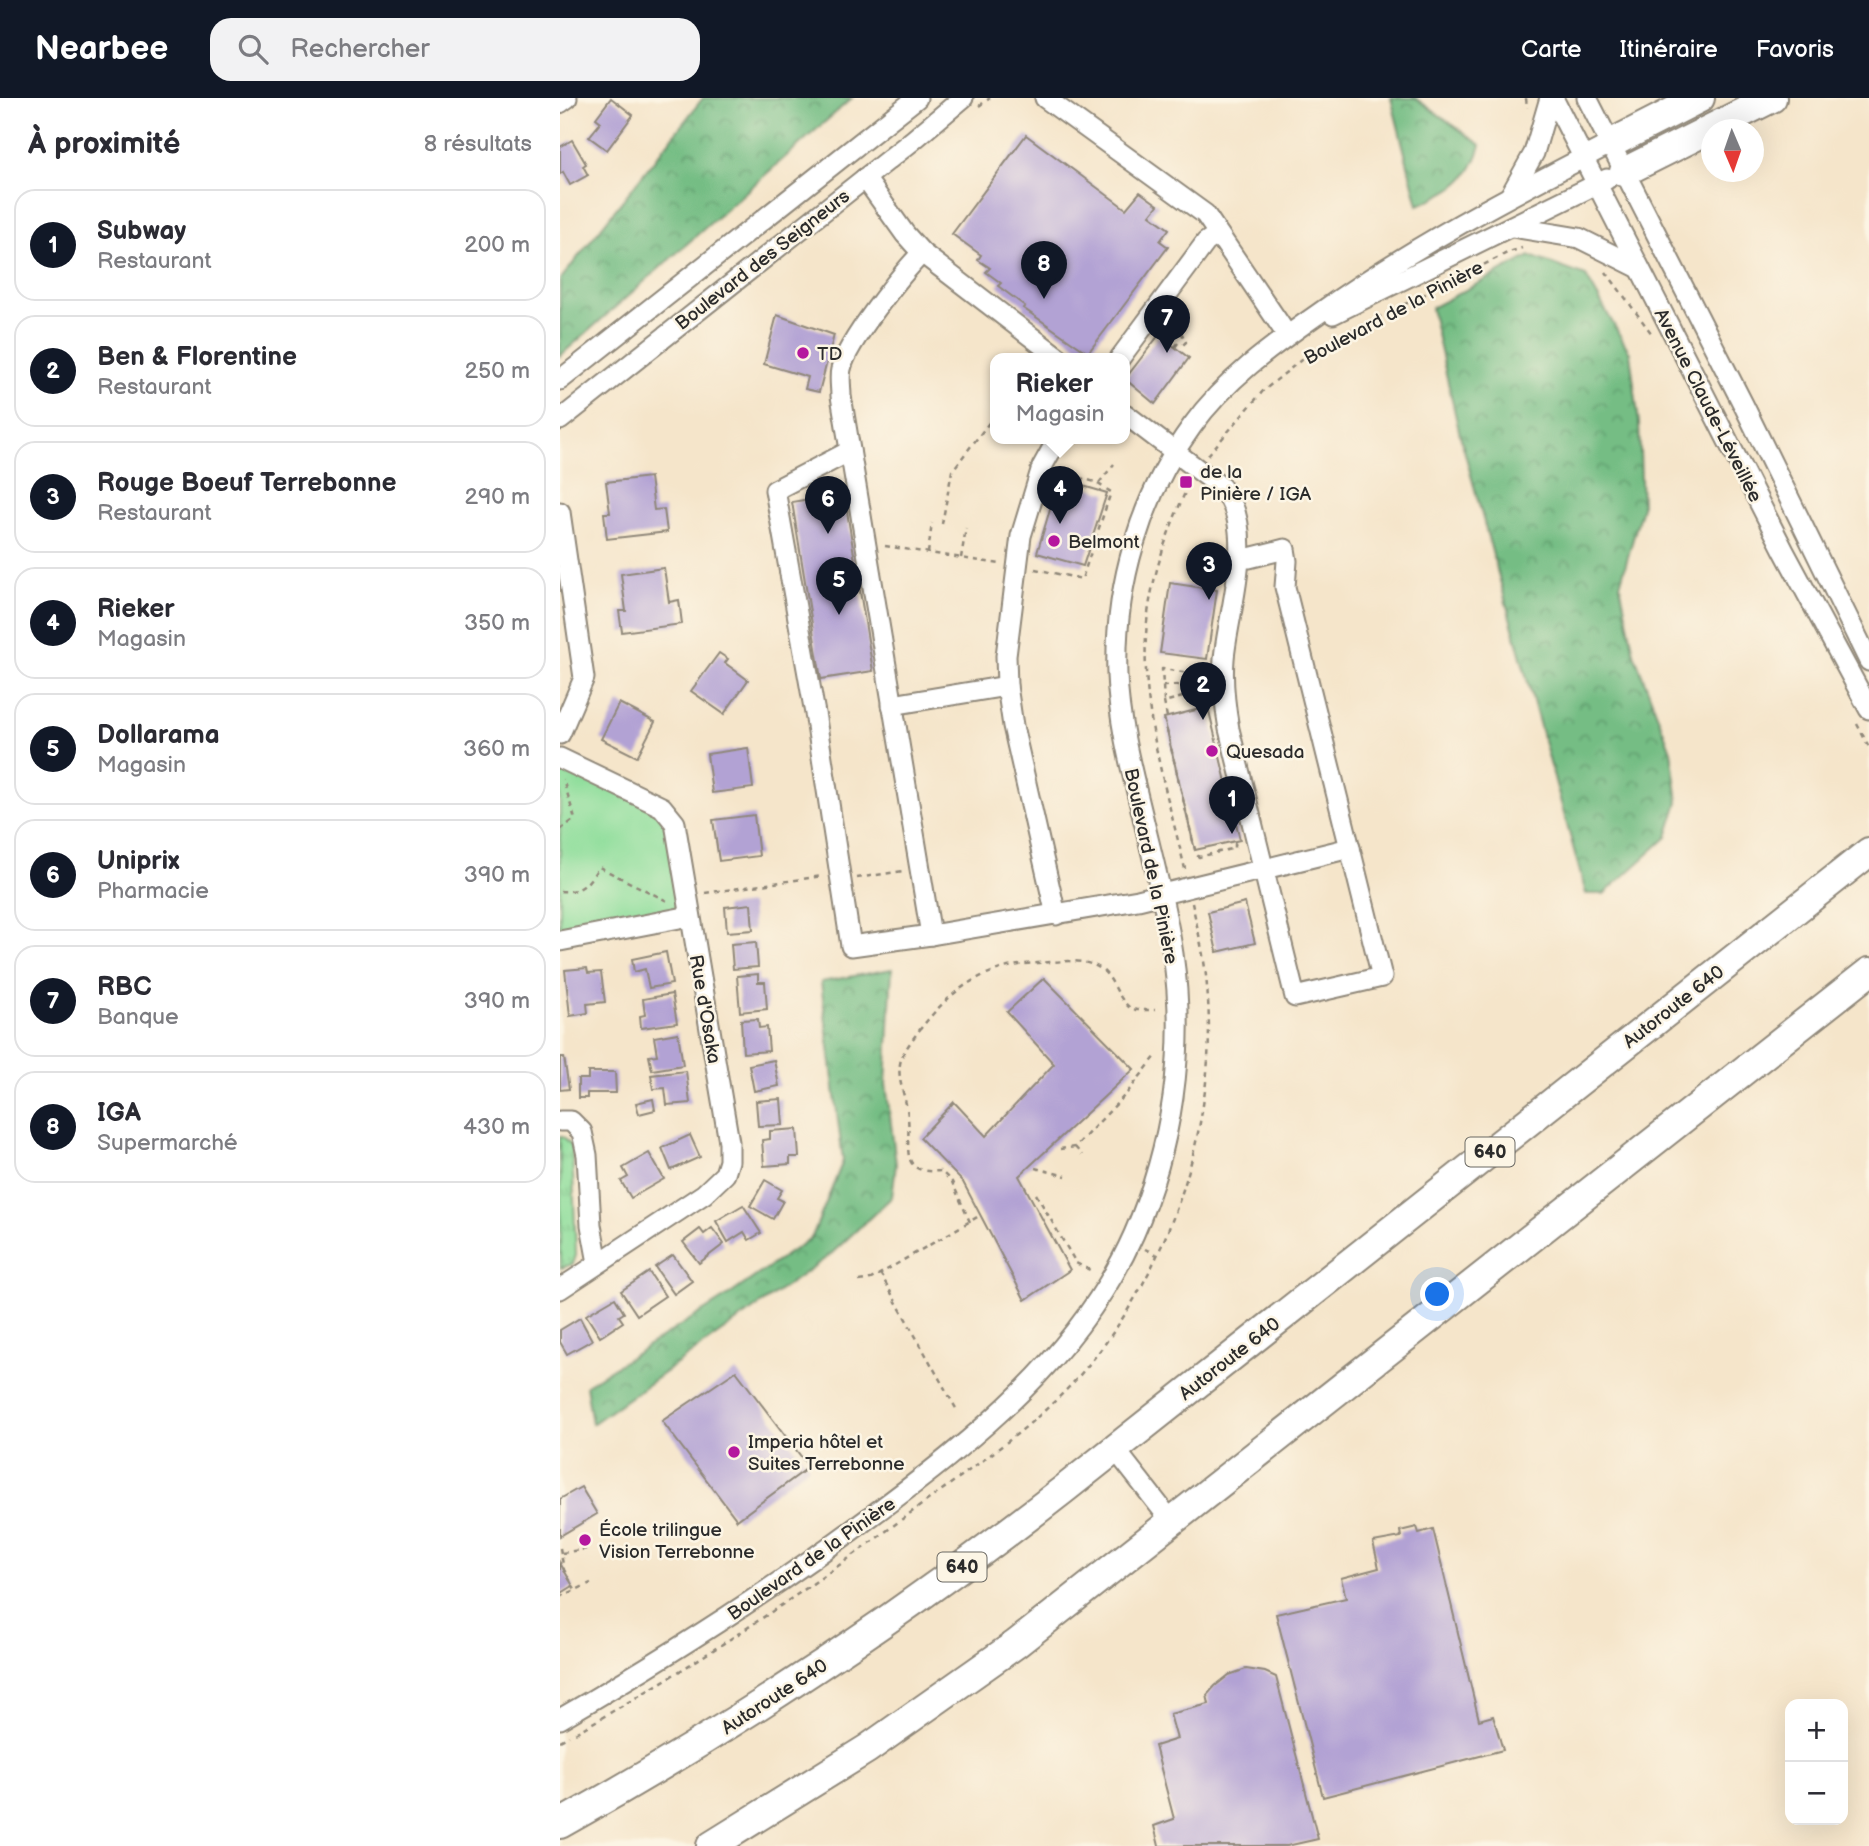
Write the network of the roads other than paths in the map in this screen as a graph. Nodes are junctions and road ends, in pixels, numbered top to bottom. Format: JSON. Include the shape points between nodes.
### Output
{"nodes":[{"id":1,"x":567,"y":98,"type":"edge"},
{"id":2,"x":917,"y":98,"type":"edge"},
{"id":3,"x":963,"y":98,"type":"edge"},
{"id":4,"x":1551,"y":98,"type":"edge"},
{"id":5,"x":1587,"y":98,"type":"edge"},
{"id":6,"x":1700,"y":98,"type":"edge"},
{"id":7,"x":1772,"y":98,"type":"edge"},
{"id":8,"x":1046,"y":99,"type":"edge"},
{"id":9,"x":560,"y":103,"type":"edge"},
{"id":10,"x":1610,"y":144,"type":"junction"},
{"id":11,"x":1583,"y":158,"type":"junction"},
{"id":12,"x":1623,"y":172,"type":"junction"},
{"id":13,"x":865,"y":178,"type":"junction"},
{"id":14,"x":1597,"y":184,"type":"junction"},
{"id":15,"x":1509,"y":197,"type":"junction"},
{"id":16,"x":1512,"y":227,"type":"junction"},
{"id":17,"x":1217,"y":234,"type":"junction"},
{"id":18,"x":922,"y":253,"type":"junction"},
{"id":19,"x":1639,"y":268,"type":"junction"},
{"id":20,"x":1287,"y":335,"type":"junction"},
{"id":21,"x":1052,"y":353,"type":"edge"},
{"id":22,"x":1124,"y":353,"type":"edge"},
{"id":23,"x":560,"y":380,"type":"edge"},
{"id":24,"x":1130,"y":418,"type":"edge"},
{"id":25,"x":560,"y":420,"type":"edge"},
{"id":26,"x":1055,"y":444,"type":"edge"},
{"id":27,"x":850,"y":451,"type":"junction"},
{"id":28,"x":1176,"y":452,"type":"junction"},
{"id":29,"x":560,"y":512,"type":"edge"},
{"id":30,"x":1238,"y":557,"type":"junction"},
{"id":31,"x":568,"y":628,"type":"edge"},
{"id":32,"x":1869,"y":661,"type":"edge"},
{"id":33,"x":1007,"y":686,"type":"junction"},
{"id":34,"x":892,"y":705,"type":"junction"},
{"id":35,"x":1869,"y":709,"type":"edge"},
{"id":36,"x":560,"y":734,"type":"edge"},
{"id":37,"x":561,"y":766,"type":"edge"},
{"id":38,"x":1350,"y":848,"type":"junction"},
{"id":39,"x":1869,"y":852,"type":"edge"},
{"id":40,"x":1263,"y":869,"type":"junction"},
{"id":41,"x":1161,"y":895,"type":"junction"},
{"id":42,"x":690,"y":914,"type":"junction"},
{"id":43,"x":1056,"y":915,"type":"junction"},
{"id":44,"x":931,"y":935,"type":"junction"},
{"id":45,"x":560,"y":941,"type":"edge"},
{"id":46,"x":1869,"y":972,"type":"edge"},
{"id":47,"x":560,"y":1121,"type":"edge"},
{"id":48,"x":598,"y":1263,"type":"junction"},
{"id":49,"x":560,"y":1289,"type":"edge"},
{"id":50,"x":1115,"y":1449,"type":"junction"},
{"id":51,"x":1172,"y":1522,"type":"junction"},
{"id":52,"x":560,"y":1719,"type":"edge"},
{"id":53,"x":560,"y":1824,"type":"edge"},
{"id":54,"x":711,"y":1846,"type":"edge"}],
"edges":[{"from":1,"to":9,"type":"street"},
{"from":2,"to":23,"type":"street","name":"Boulevard des Seigneurs"},
{"from":3,"to":13,"type":"street","name":"Boulevard des Seigneurs"},
{"from":4,"to":11,"type":"street","name":"Avenue Claude-Léveillée"},
{"from":4,"to":15,"type":"street","via":[[1534,153]]},
{"from":5,"to":10,"type":"street","name":"Avenue Claude-Léveillée"},
{"from":6,"to":10,"type":"highway"},
{"from":7,"to":12,"type":"highway"},
{"from":8,"to":17,"type":"street","via":[[1205,214]]},
{"from":10,"to":11,"type":"street","name":"Boulevard de la Pinière"},
{"from":10,"to":12,"type":"street","name":"Avenue Claude-Léveillée"},
{"from":11,"to":14,"type":"street","name":"Avenue Claude-Léveillée"},
{"from":11,"to":15,"type":"street","name":"Boulevard de la Pinière"},
{"from":12,"to":14,"type":"street","name":"Boulevard de la Pinière"},
{"from":12,"to":32,"type":"street","name":"Avenue Claude-Léveillée"},
{"from":13,"to":18,"type":"street"},
{"from":13,"to":25,"type":"street","name":"Boulevard des Seigneurs"},
{"from":14,"to":16,"type":"street","name":"Boulevard de la Pinière"},
{"from":14,"to":19,"type":"street","name":"Avenue Claude-Léveillée"},
{"from":15,"to":20,"type":"street","name":"Boulevard de la Pinière","via":[[1376,272]]},
{"from":16,"to":19,"type":"street","via":[[1579,238]]},
{"from":16,"to":20,"type":"street","name":"Boulevard de la Pinière"},
{"from":17,"to":20,"type":"street"},
{"from":17,"to":22,"type":"street","via":[[1206,242]]},
{"from":18,"to":21,"type":"street"},
{"from":18,"to":27,"type":"street","via":[[846,354],[840,371],[841,396]]},
{"from":19,"to":35,"type":"street","name":"Avenue Claude-Léveillée"},
{"from":20,"to":28,"type":"street","name":"Boulevard de la Pinière","via":[[1220,394]]},
{"from":24,"to":28,"type":"street"},
{"from":26,"to":33,"type":"street","via":[[1042,467],[1021,536],[1006,656]]},
{"from":27,"to":34,"type":"street"},
{"from":27,"to":44,"type":"street","via":[[775,489],[851,946]]},
{"from":28,"to":30,"type":"street","via":[[1214,480],[1231,500],[1240,528]]},
{"from":28,"to":41,"type":"street","name":"Boulevard de la Pinière","via":[[1135,540],[1120,602],[1117,641],[1122,729]]},
{"from":29,"to":31,"type":"street"},
{"from":30,"to":38,"type":"street","via":[[1285,549],[1285,587]]},
{"from":30,"to":40,"type":"street","via":[[1224,659],[1225,702]]},
{"from":31,"to":36,"type":"street","via":[[584,678]]},
{"from":33,"to":34,"type":"street"},
{"from":33,"to":43,"type":"street"},
{"from":34,"to":44,"type":"street"},
{"from":37,"to":42,"type":"street","name":"Rue d'Osaka","via":[[662,807],[676,823]]},
{"from":38,"to":40,"type":"street"},
{"from":38,"to":40,"type":"street","via":[[1382,977],[1295,997]]},
{"from":39,"to":50,"type":"highway","name":"Autoroute 640","number":"640"},
{"from":40,"to":41,"type":"street"},
{"from":41,"to":43,"type":"street"},
{"from":41,"to":52,"type":"street","name":"Boulevard de la Pinière","via":[[1173,954],[1178,1015],[1170,1113],[1160,1161],[1134,1233],[1077,1329],[1008,1406],[886,1505],[769,1590]]},
{"from":42,"to":45,"type":"street"},
{"from":42,"to":48,"type":"street","name":"Rue d'Osaka","via":[[729,1161],[725,1174],[704,1194]]},
{"from":43,"to":44,"type":"street"},
{"from":46,"to":51,"type":"highway"},
{"from":47,"to":48,"type":"street","via":[[571,1121],[582,1132]]},
{"from":48,"to":49,"type":"street","name":"Rue d'Osaka"},
{"from":50,"to":51,"type":"street"},
{"from":50,"to":53,"type":"highway","name":"Autoroute 640","number":"640","via":[[834,1658],[689,1750]]},
{"from":51,"to":54,"type":"highway","via":[[911,1719]]}]}
